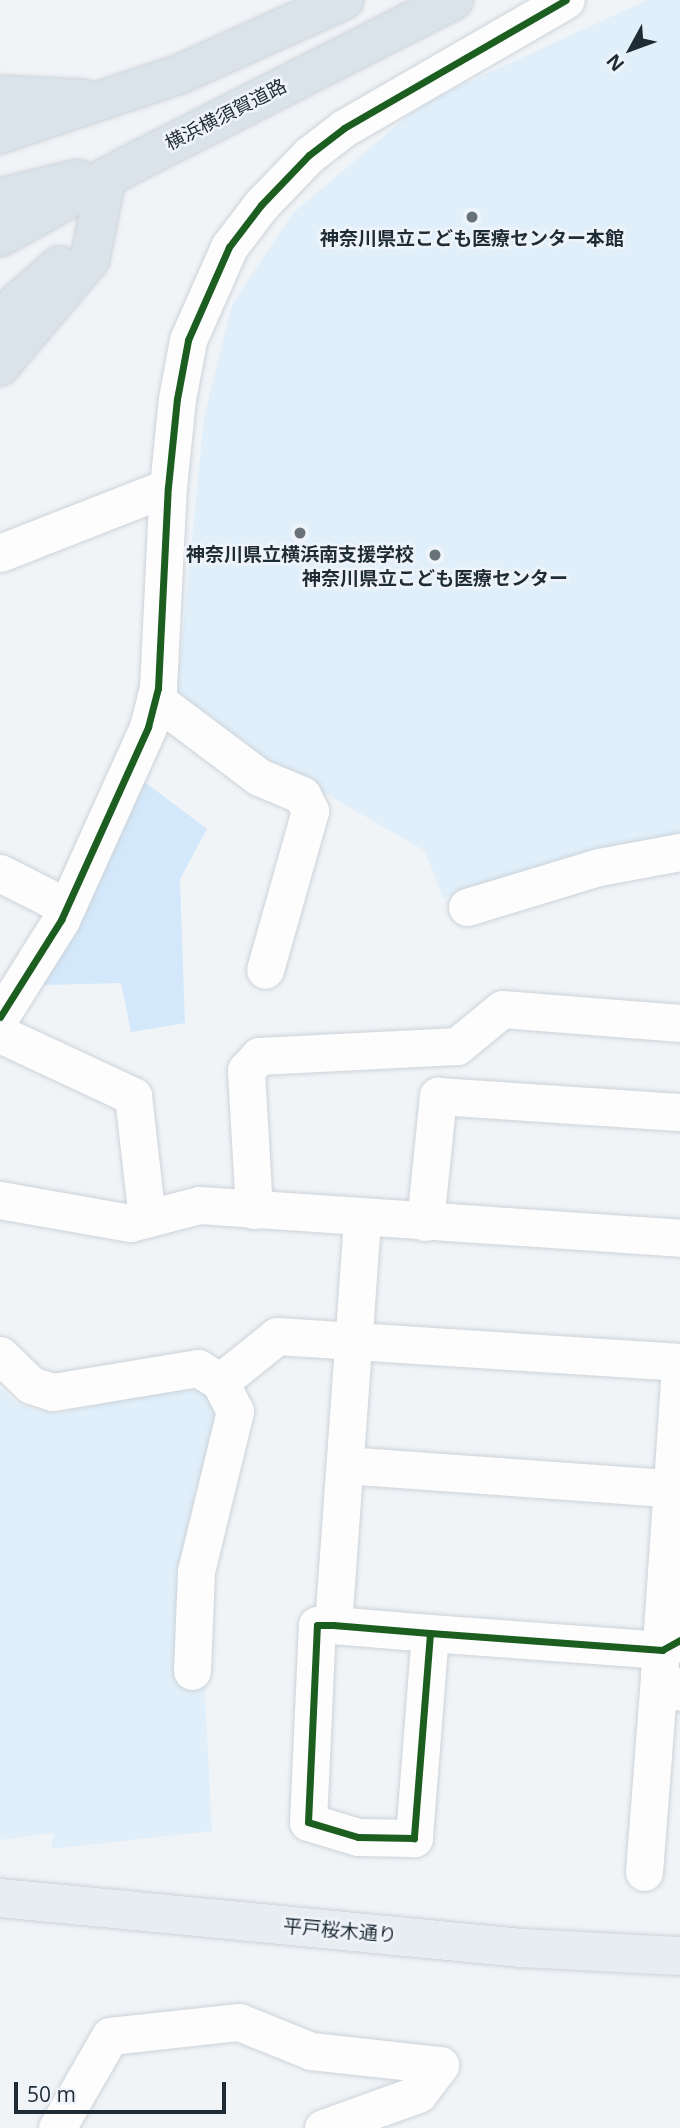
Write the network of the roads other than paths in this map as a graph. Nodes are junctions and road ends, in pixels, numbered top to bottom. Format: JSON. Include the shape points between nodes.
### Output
{"nodes":[{"id":1,"x":344,"y":0,"type":"edge"},
{"id":2,"x":454,"y":0,"type":"edge"},
{"id":3,"x":566,"y":0,"type":"edge"},
{"id":4,"x":0,"y":95,"type":"edge"},
{"id":5,"x":110,"y":101,"type":"junction"},
{"id":6,"x":0,"y":127,"type":"edge"},
{"id":7,"x":41,"y":127,"type":"junction"},
{"id":8,"x":0,"y":134,"type":"edge"},
{"id":9,"x":0,"y":148,"type":"edge"},
{"id":10,"x":0,"y":156,"type":"edge"},
{"id":11,"x":0,"y":198,"type":"edge"},
{"id":12,"x":105,"y":199,"type":"junction"},
{"id":13,"x":55,"y":208,"type":"junction"},
{"id":14,"x":0,"y":223,"type":"edge"},
{"id":15,"x":0,"y":237,"type":"edge"},
{"id":16,"x":2,"y":275,"type":"edge"},
{"id":17,"x":0,"y":318,"type":"edge"},
{"id":18,"x":0,"y":366,"type":"edge"},
{"id":19,"x":168,"y":487,"type":"junction"},
{"id":20,"x":0,"y":553,"type":"edge"},
{"id":21,"x":155,"y":699,"type":"junction"},
{"id":22,"x":680,"y":852,"type":"edge"},
{"id":23,"x":0,"y":873,"type":"edge"},
{"id":24,"x":67,"y":907,"type":"junction"},
{"id":25,"x":467,"y":907,"type":"dead end"},
{"id":26,"x":265,"y":970,"type":"dead end"},
{"id":27,"x":0,"y":1017,"type":"edge"},
{"id":28,"x":680,"y":1023,"type":"edge"},
{"id":29,"x":0,"y":1034,"type":"edge"},
{"id":30,"x":680,"y":1112,"type":"edge"},
{"id":31,"x":0,"y":1200,"type":"edge"},
{"id":32,"x":254,"y":1210,"type":"junction"},
{"id":33,"x":147,"y":1218,"type":"junction"},
{"id":34,"x":362,"y":1218,"type":"junction"},
{"id":35,"x":425,"y":1222,"type":"junction"},
{"id":36,"x":680,"y":1238,"type":"edge"},
{"id":37,"x":354,"y":1339,"type":"junction"},
{"id":38,"x":0,"y":1354,"type":"edge"},
{"id":39,"x":680,"y":1365,"type":"edge"},
{"id":40,"x":220,"y":1382,"type":"junction"},
{"id":41,"x":345,"y":1465,"type":"junction"},
{"id":42,"x":676,"y":1488,"type":"edge"},
{"id":43,"x":333,"y":1626,"type":"junction"},
{"id":44,"x":430,"y":1633,"type":"junction"},
{"id":45,"x":670,"y":1664,"type":"edge"},
{"id":46,"x":192,"y":1671,"type":"dead end"},
{"id":47,"x":644,"y":1872,"type":"dead end"},
{"id":48,"x":0,"y":1898,"type":"edge"},
{"id":49,"x":680,"y":1956,"type":"edge"},
{"id":50,"x":57,"y":2128,"type":"edge"},
{"id":51,"x":323,"y":2128,"type":"edge"}],
"edges":[{"from":1,"to":5,"type":"highway"},
{"from":2,"to":12,"type":"highway","name":"横浜横須賀道路"},
{"from":3,"to":19,"type":"street","via":[[344,128],[309,155],[261,205],[229,247],[188,340]]},
{"from":4,"to":5,"type":"highway"},
{"from":5,"to":7,"type":"highway"},
{"from":6,"to":7,"type":"highway"},
{"from":7,"to":8,"type":"highway"},
{"from":7,"to":9,"type":"highway"},
{"from":7,"to":10,"type":"highway"},
{"from":11,"to":12,"type":"highway"},
{"from":12,"to":13,"type":"highway","name":"横浜横須賀道路"},
{"from":12,"to":16,"type":"highway"},
{"from":12,"to":17,"type":"highway"},
{"from":12,"to":18,"type":"highway","via":[[90,260]]},
{"from":13,"to":14,"type":"highway"},
{"from":13,"to":15,"type":"highway","name":"横浜横須賀道路"},
{"from":19,"to":20,"type":"street"},
{"from":19,"to":21,"type":"street"},
{"from":21,"to":24,"type":"street","via":[[122,790]]},
{"from":21,"to":26,"type":"street","via":[[259,777],[302,795],[310,811]]},
{"from":22,"to":25,"type":"street","via":[[599,867]]},
{"from":23,"to":24,"type":"street"},
{"from":24,"to":27,"type":"street"},
{"from":28,"to":32,"type":"street","via":[[502,1009],[457,1046],[259,1056],[246,1070]]},
{"from":29,"to":33,"type":"street","via":[[133,1096]]},
{"from":30,"to":35,"type":"street","via":[[438,1096]]},
{"from":31,"to":33,"type":"street","via":[[130,1223]]},
{"from":32,"to":33,"type":"street","via":[[199,1205]]},
{"from":32,"to":34,"type":"street"},
{"from":34,"to":35,"type":"street"},
{"from":34,"to":37,"type":"street"},
{"from":35,"to":36,"type":"street"},
{"from":37,"to":39,"type":"street"},
{"from":37,"to":40,"type":"street","via":[[277,1336]]},
{"from":37,"to":41,"type":"street"},
{"from":38,"to":40,"type":"street","via":[[31,1385],[53,1392],[198,1368]]},
{"from":39,"to":42,"type":"street"},
{"from":40,"to":46,"type":"street","via":[[235,1411],[196,1571]]},
{"from":41,"to":42,"type":"street"},
{"from":41,"to":43,"type":"street"},
{"from":42,"to":45,"type":"street"},
{"from":43,"to":44,"type":"street"},
{"from":43,"to":44,"type":"street","via":[[317,1625],[308,1822],[358,1837],[414,1838]]},
{"from":44,"to":45,"type":"street"},
{"from":45,"to":47,"type":"street"},
{"from":48,"to":49,"type":"main road","name":"平戸桜木通り","via":[[521,1948]]},
{"from":50,"to":51,"type":"street","via":[[110,2036],[239,2022],[312,2051],[440,2065],[418,2094]]}]}
